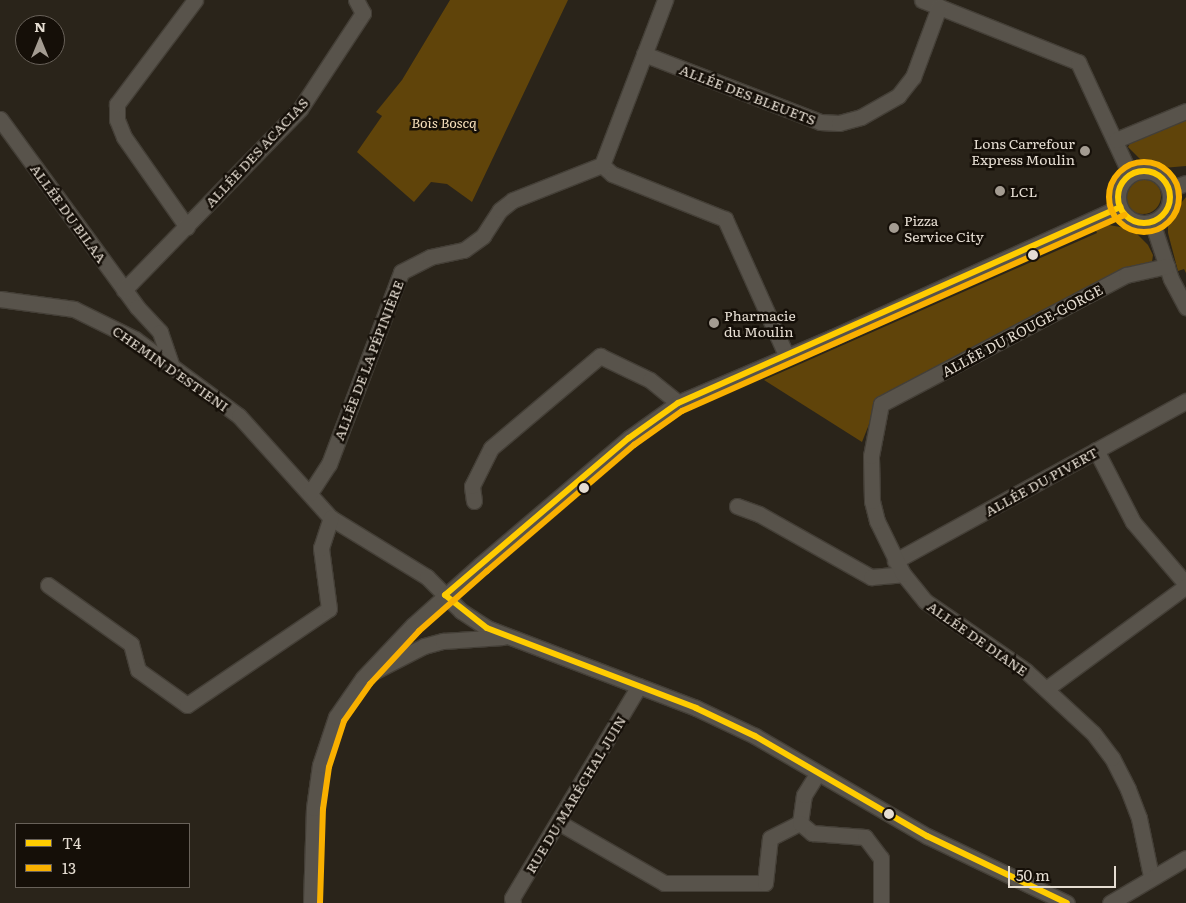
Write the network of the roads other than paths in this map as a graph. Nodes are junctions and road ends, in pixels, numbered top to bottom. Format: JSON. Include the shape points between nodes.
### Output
{"nodes":[{"id":1,"x":195,"y":0,"type":"edge"},
{"id":2,"x":356,"y":0,"type":"edge"},
{"id":3,"x":665,"y":0,"type":"edge"},
{"id":4,"x":922,"y":0,"type":"edge"},
{"id":5,"x":939,"y":7,"type":"junction"},
{"id":6,"x":644,"y":54,"type":"junction"},
{"id":7,"x":1186,"y":111,"type":"edge"},
{"id":8,"x":0,"y":119,"type":"edge"},
{"id":9,"x":1116,"y":140,"type":"junction"},
{"id":10,"x":602,"y":165,"type":"junction"},
{"id":11,"x":1130,"y":174,"type":"junction"},
{"id":12,"x":1186,"y":183,"type":"edge"},
{"id":13,"x":1170,"y":189,"type":"junction"},
{"id":14,"x":1120,"y":206,"type":"junction"},
{"id":15,"x":1152,"y":222,"type":"junction"},
{"id":16,"x":187,"y":227,"type":"junction"},
{"id":17,"x":1167,"y":266,"type":"junction"},
{"id":18,"x":124,"y":290,"type":"junction"},
{"id":19,"x":0,"y":299,"type":"edge"},
{"id":20,"x":137,"y":307,"type":"junction"},
{"id":21,"x":1186,"y":307,"type":"edge"},
{"id":22,"x":135,"y":339,"type":"junction"},
{"id":23,"x":786,"y":355,"type":"junction"},
{"id":24,"x":171,"y":364,"type":"junction"},
{"id":25,"x":1186,"y":401,"type":"edge"},
{"id":26,"x":678,"y":402,"type":"junction"},
{"id":27,"x":881,"y":404,"type":"joint"},
{"id":28,"x":1096,"y":450,"type":"junction"},
{"id":29,"x":310,"y":493,"type":"junction"},
{"id":30,"x":474,"y":501,"type":"dead end"},
{"id":31,"x":737,"y":506,"type":"dead end"},
{"id":32,"x":331,"y":518,"type":"junction"},
{"id":33,"x":899,"y":567,"type":"junction"},
{"id":34,"x":48,"y":585,"type":"dead end"},
{"id":35,"x":1186,"y":585,"type":"edge"},
{"id":36,"x":445,"y":595,"type":"junction"},
{"id":37,"x":507,"y":636,"type":"junction"},
{"id":38,"x":363,"y":678,"type":"junction"},
{"id":39,"x":639,"y":686,"type":"junction"},
{"id":40,"x":1046,"y":689,"type":"junction"},
{"id":41,"x":817,"y":774,"type":"junction"},
{"id":42,"x":558,"y":822,"type":"junction"},
{"id":43,"x":800,"y":823,"type":"junction"},
{"id":44,"x":1186,"y":858,"type":"edge"},
{"id":45,"x":1151,"y":876,"type":"junction"},
{"id":46,"x":312,"y":903,"type":"edge"},
{"id":47,"x":513,"y":903,"type":"edge"},
{"id":48,"x":881,"y":903,"type":"edge"},
{"id":49,"x":1067,"y":903,"type":"edge"},
{"id":50,"x":1110,"y":903,"type":"edge"}],
"edges":[{"from":1,"to":16,"type":"street","via":[[118,104],[117,112],[124,137]]},
{"from":2,"to":16,"type":"street","name":"ALLÉE DES ACACIAS","via":[[363,13],[300,109]]},
{"from":3,"to":6,"type":"street"},
{"from":4,"to":5,"type":"street"},
{"from":5,"to":6,"type":"street","name":"ALLÉE DES BLEUETS","via":[[913,77],[898,96],[862,117],[839,123],[820,122]]},
{"from":5,"to":9,"type":"street","via":[[1078,62]]},
{"from":6,"to":10,"type":"street"},
{"from":7,"to":9,"type":"street"},
{"from":8,"to":18,"type":"street","name":"ALLÉE DU BILAA"},
{"from":9,"to":11,"type":"street"},
{"from":10,"to":23,"type":"street","via":[[612,174],[725,219]]},
{"from":10,"to":29,"type":"street","name":"ALLÉE DE LA PÉPINIÈRE","via":[[514,200],[500,210],[483,236],[464,250],[430,257],[401,272],[329,464]]},
{"from":11,"to":13,"type":"street","via":[[1153,172]]},
{"from":11,"to":14,"type":"street","via":[[1118,192]]},
{"from":12,"to":13,"type":"street"},
{"from":13,"to":15,"type":"street","via":[[1171,197],[1165,212]]},
{"from":14,"to":15,"type":"street","via":[[1129,218]]},
{"from":14,"to":23,"type":"street","via":[[834,337]]},
{"from":15,"to":17,"type":"street"},
{"from":16,"to":18,"type":"street","name":"ALLÉE DES ACACIAS"},
{"from":17,"to":21,"type":"street"},
{"from":17,"to":27,"type":"street","name":"ALLÉE DU ROUGE-GORGE","via":[[1126,275]]},
{"from":18,"to":20,"type":"street","name":"ALLÉE DU BILAA"},
{"from":19,"to":22,"type":"street","name":"CHEMIN D'ESTIENI","via":[[74,309]]},
{"from":20,"to":22,"type":"street","via":[[141,327]]},
{"from":20,"to":24,"type":"street","name":"ALLÉE DU BILAA","via":[[160,332]]},
{"from":22,"to":24,"type":"street","name":"CHEMIN D'ESTIENI"},
{"from":23,"to":26,"type":"street"},
{"from":24,"to":29,"type":"street","name":"CHEMIN D'ESTIENI","via":[[239,416]]},
{"from":25,"to":28,"type":"street","name":"ALLÉE DU PIVERT"},
{"from":26,"to":30,"type":"street","via":[[650,380],[600,356],[491,448],[472,486]]},
{"from":26,"to":36,"type":"street","via":[[629,438]]},
{"from":27,"to":33,"type":"street","name":"ALLÉE DE DIANE","via":[[872,456],[872,501],[877,521]]},
{"from":28,"to":33,"type":"street","name":"ALLÉE DU PIVERT"},
{"from":28,"to":35,"type":"street","via":[[1133,522]]},
{"from":29,"to":32,"type":"street","name":"CHEMIN D'ESTIENI"},
{"from":31,"to":33,"type":"street","via":[[759,514],[872,577]]},
{"from":32,"to":34,"type":"street","via":[[321,548],[329,609],[188,705],[138,670],[131,644]]},
{"from":32,"to":36,"type":"street","name":"CHEMIN D'ESTIENI","via":[[427,577]]},
{"from":33,"to":40,"type":"street","name":"ALLÉE DE DIANE","via":[[924,601],[994,647]]},
{"from":35,"to":40,"type":"street"},
{"from":36,"to":37,"type":"street","name":"CHEMIN D'ESTIENI","via":[[461,611]]},
{"from":36,"to":38,"type":"street"},
{"from":37,"to":38,"type":"street","via":[[443,641],[424,646]]},
{"from":37,"to":39,"type":"street","name":"CHEMIN D'ESTIENI"},
{"from":38,"to":46,"type":"street","via":[[336,717],[320,765],[314,808]]},
{"from":39,"to":41,"type":"street","name":"CHEMIN D'ESTIENI","via":[[755,736]]},
{"from":39,"to":42,"type":"street","name":"RUE DU MARÉCHAL JUIN"},
{"from":40,"to":45,"type":"street","name":"ALLÉE DE DIANE","via":[[1093,733],[1112,758],[1139,818]]},
{"from":41,"to":43,"type":"street","via":[[804,796]]},
{"from":41,"to":49,"type":"street","name":"CHEMIN D'ESTIENI","via":[[927,836]]},
{"from":42,"to":43,"type":"street","via":[[664,884],[766,882],[770,838]]},
{"from":42,"to":47,"type":"street","name":"RUE DU MARÉCHAL JUIN","via":[[512,898]]},
{"from":43,"to":48,"type":"street","via":[[812,833],[865,837],[881,858]]},
{"from":44,"to":45,"type":"street"},
{"from":45,"to":50,"type":"street"}]}
